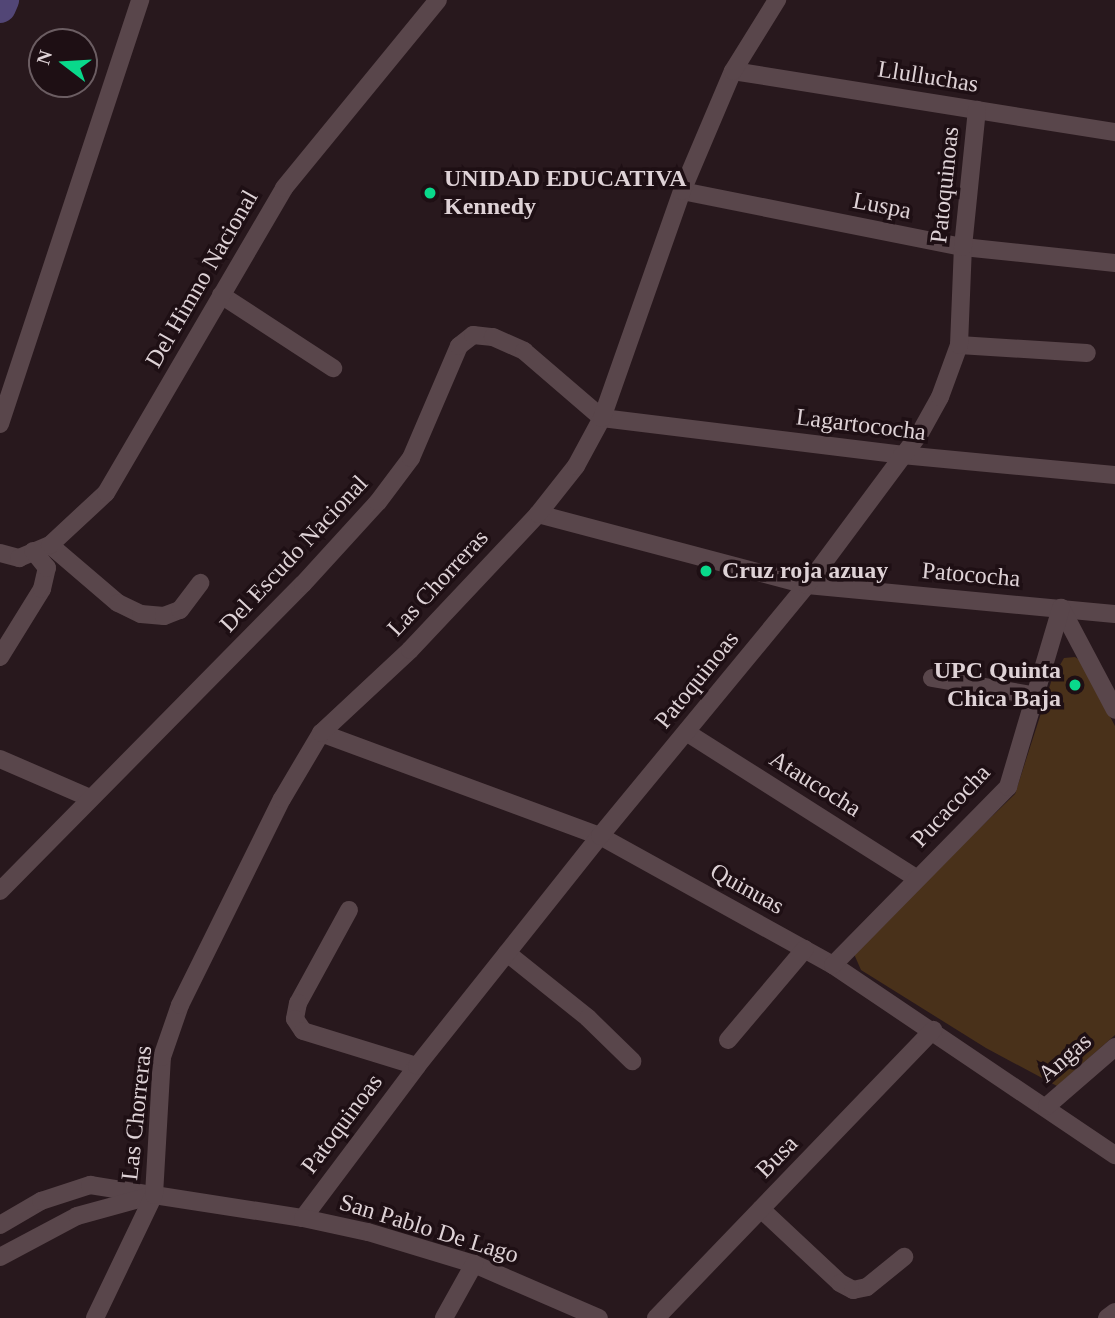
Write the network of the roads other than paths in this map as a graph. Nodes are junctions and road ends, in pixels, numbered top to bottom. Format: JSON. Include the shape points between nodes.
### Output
{"nodes":[{"id":1,"x":140,"y":0,"type":"edge"},
{"id":2,"x":438,"y":0,"type":"edge"},
{"id":3,"x":777,"y":0,"type":"edge"},
{"id":4,"x":733,"y":71,"type":"junction"},
{"id":5,"x":977,"y":110,"type":"junction"},
{"id":6,"x":1115,"y":132,"type":"edge"},
{"id":7,"x":682,"y":191,"type":"junction"},
{"id":8,"x":963,"y":247,"type":"junction"},
{"id":9,"x":1115,"y":262,"type":"edge"},
{"id":10,"x":221,"y":295,"type":"junction"},
{"id":11,"x":960,"y":345,"type":"junction"},
{"id":12,"x":1087,"y":353,"type":"dead end"},
{"id":13,"x":333,"y":368,"type":"dead end"},
{"id":14,"x":602,"y":418,"type":"junction"},
{"id":15,"x":0,"y":424,"type":"edge"},
{"id":16,"x":902,"y":455,"type":"junction"},
{"id":17,"x":1115,"y":475,"type":"edge"},
{"id":18,"x":538,"y":513,"type":"junction"},
{"id":19,"x":41,"y":548,"type":"junction"},
{"id":20,"x":0,"y":554,"type":"edge"},
{"id":21,"x":200,"y":583,"type":"dead end"},
{"id":22,"x":807,"y":585,"type":"junction"},
{"id":23,"x":1061,"y":608,"type":"junction"},
{"id":24,"x":1115,"y":614,"type":"edge"},
{"id":25,"x":0,"y":657,"type":"edge"},
{"id":26,"x":932,"y":678,"type":"dead end"},
{"id":27,"x":1037,"y":696,"type":"junction"},
{"id":28,"x":1115,"y":710,"type":"edge"},
{"id":29,"x":687,"y":732,"type":"junction"},
{"id":30,"x":321,"y":733,"type":"junction"},
{"id":31,"x":0,"y":759,"type":"edge"},
{"id":32,"x":90,"y":798,"type":"junction"},
{"id":33,"x":600,"y":835,"type":"junction"},
{"id":34,"x":916,"y":878,"type":"junction"},
{"id":35,"x":0,"y":891,"type":"edge"},
{"id":36,"x":349,"y":910,"type":"dead end"},
{"id":37,"x":805,"y":949,"type":"junction"},
{"id":38,"x":507,"y":953,"type":"junction"},
{"id":39,"x":833,"y":965,"type":"junction"},
{"id":40,"x":933,"y":1030,"type":"junction"},
{"id":41,"x":727,"y":1040,"type":"dead end"},
{"id":42,"x":1115,"y":1047,"type":"edge"},
{"id":43,"x":632,"y":1061,"type":"dead end"},
{"id":44,"x":417,"y":1066,"type":"junction"},
{"id":45,"x":1047,"y":1106,"type":"junction"},
{"id":46,"x":1115,"y":1155,"type":"edge"},
{"id":47,"x":154,"y":1195,"type":"junction"},
{"id":48,"x":761,"y":1209,"type":"junction"},
{"id":49,"x":303,"y":1218,"type":"junction"},
{"id":50,"x":0,"y":1225,"type":"edge"},
{"id":51,"x":0,"y":1257,"type":"edge"},
{"id":52,"x":904,"y":1257,"type":"dead end"},
{"id":53,"x":474,"y":1264,"type":"junction"},
{"id":54,"x":1115,"y":1312,"type":"edge"},
{"id":55,"x":95,"y":1318,"type":"edge"},
{"id":56,"x":444,"y":1318,"type":"edge"},
{"id":57,"x":599,"y":1318,"type":"edge"},
{"id":58,"x":656,"y":1318,"type":"edge"},
{"id":59,"x":1107,"y":1318,"type":"edge"}],
"edges":[{"from":1,"to":15,"type":"street"},
{"from":2,"to":10,"type":"street","name":"Del Himno Nacional","via":[[284,188]]},
{"from":3,"to":4,"type":"street","name":"Las Chorreras"},
{"from":4,"to":5,"type":"street","name":"Llulluchas"},
{"from":4,"to":7,"type":"street","name":"Las Chorreras"},
{"from":5,"to":6,"type":"street","name":"Llulluchas"},
{"from":5,"to":8,"type":"street","name":"Patoquinoas"},
{"from":7,"to":8,"type":"street","name":"Luspa"},
{"from":7,"to":14,"type":"street","name":"Las Chorreras"},
{"from":8,"to":9,"type":"street","name":"Luspa"},
{"from":8,"to":11,"type":"street","name":"Patoquinoas"},
{"from":10,"to":13,"type":"street"},
{"from":10,"to":19,"type":"street","name":"Del Himno Nacional","via":[[106,493]]},
{"from":11,"to":12,"type":"street"},
{"from":11,"to":16,"type":"street","name":"Patoquinoas","via":[[940,397]]},
{"from":14,"to":16,"type":"street","name":"Lagartococha"},
{"from":14,"to":18,"type":"street","name":"Las Chorreras","via":[[576,466]]},
{"from":14,"to":32,"type":"street","name":"Del Escudo Nacional","via":[[524,351],[493,337],[466,339],[411,458],[378,502]]},
{"from":16,"to":17,"type":"street","name":"Lagartococha"},
{"from":16,"to":22,"type":"street","name":"Patoquinoas"},
{"from":18,"to":22,"type":"street","name":"Patococha"},
{"from":18,"to":30,"type":"street","name":"Las Chorreras","via":[[410,650]]},
{"from":19,"to":20,"type":"street","via":[[19,558]]},
{"from":19,"to":21,"type":"street","via":[[141,614],[164,616],[180,610]]},
{"from":19,"to":25,"type":"street","via":[[47,568],[42,589]]},
{"from":22,"to":23,"type":"street","name":"Patococha"},
{"from":22,"to":29,"type":"street","name":"Patoquinoas"},
{"from":23,"to":24,"type":"street","name":"Patococha"},
{"from":23,"to":27,"type":"street","name":"Pucacocha"},
{"from":23,"to":28,"type":"street"},
{"from":26,"to":27,"type":"street"},
{"from":27,"to":34,"type":"street","name":"Pucacocha","via":[[1008,787]]},
{"from":29,"to":33,"type":"street","name":"Patoquinoas"},
{"from":29,"to":34,"type":"street","name":"Ataucocha"},
{"from":30,"to":33,"type":"street","name":"Quinuas"},
{"from":30,"to":47,"type":"street","name":"Las Chorreras","via":[[282,799],[180,1005],[162,1057]]},
{"from":31,"to":32,"type":"street"},
{"from":32,"to":35,"type":"street","name":"Del Escudo Nacional"},
{"from":33,"to":37,"type":"street","name":"Quinuas"},
{"from":33,"to":38,"type":"street","name":"Patoquinoas"},
{"from":34,"to":39,"type":"street","name":"Pucacocha"},
{"from":36,"to":44,"type":"street","via":[[298,1003],[295,1019],[303,1031]]},
{"from":37,"to":39,"type":"street","name":"Quinuas"},
{"from":37,"to":41,"type":"street"},
{"from":38,"to":43,"type":"street","via":[[588,1018]]},
{"from":38,"to":44,"type":"street","name":"Patoquinoas"},
{"from":39,"to":40,"type":"street","name":"Quinuas"},
{"from":40,"to":45,"type":"street","name":"Quinuas"},
{"from":40,"to":48,"type":"street","name":"Busa"},
{"from":42,"to":45,"type":"street","name":"Angas"},
{"from":44,"to":49,"type":"street","name":"Patoquinoas"},
{"from":45,"to":46,"type":"street","name":"Quinuas"},
{"from":47,"to":49,"type":"street","name":"San Pablo De Lago"},
{"from":47,"to":50,"type":"street","via":[[90,1185],[41,1201]]},
{"from":47,"to":51,"type":"street","name":"San Pablo De Lago","via":[[76,1216]]},
{"from":47,"to":55,"type":"street"},
{"from":48,"to":52,"type":"street","via":[[853,1290],[867,1287]]},
{"from":48,"to":58,"type":"street","name":"Busa"},
{"from":49,"to":53,"type":"street","name":"San Pablo De Lago"},
{"from":53,"to":56,"type":"street"},
{"from":53,"to":57,"type":"street","name":"San Pablo De Lago"},
{"from":54,"to":59,"type":"street"}]}
